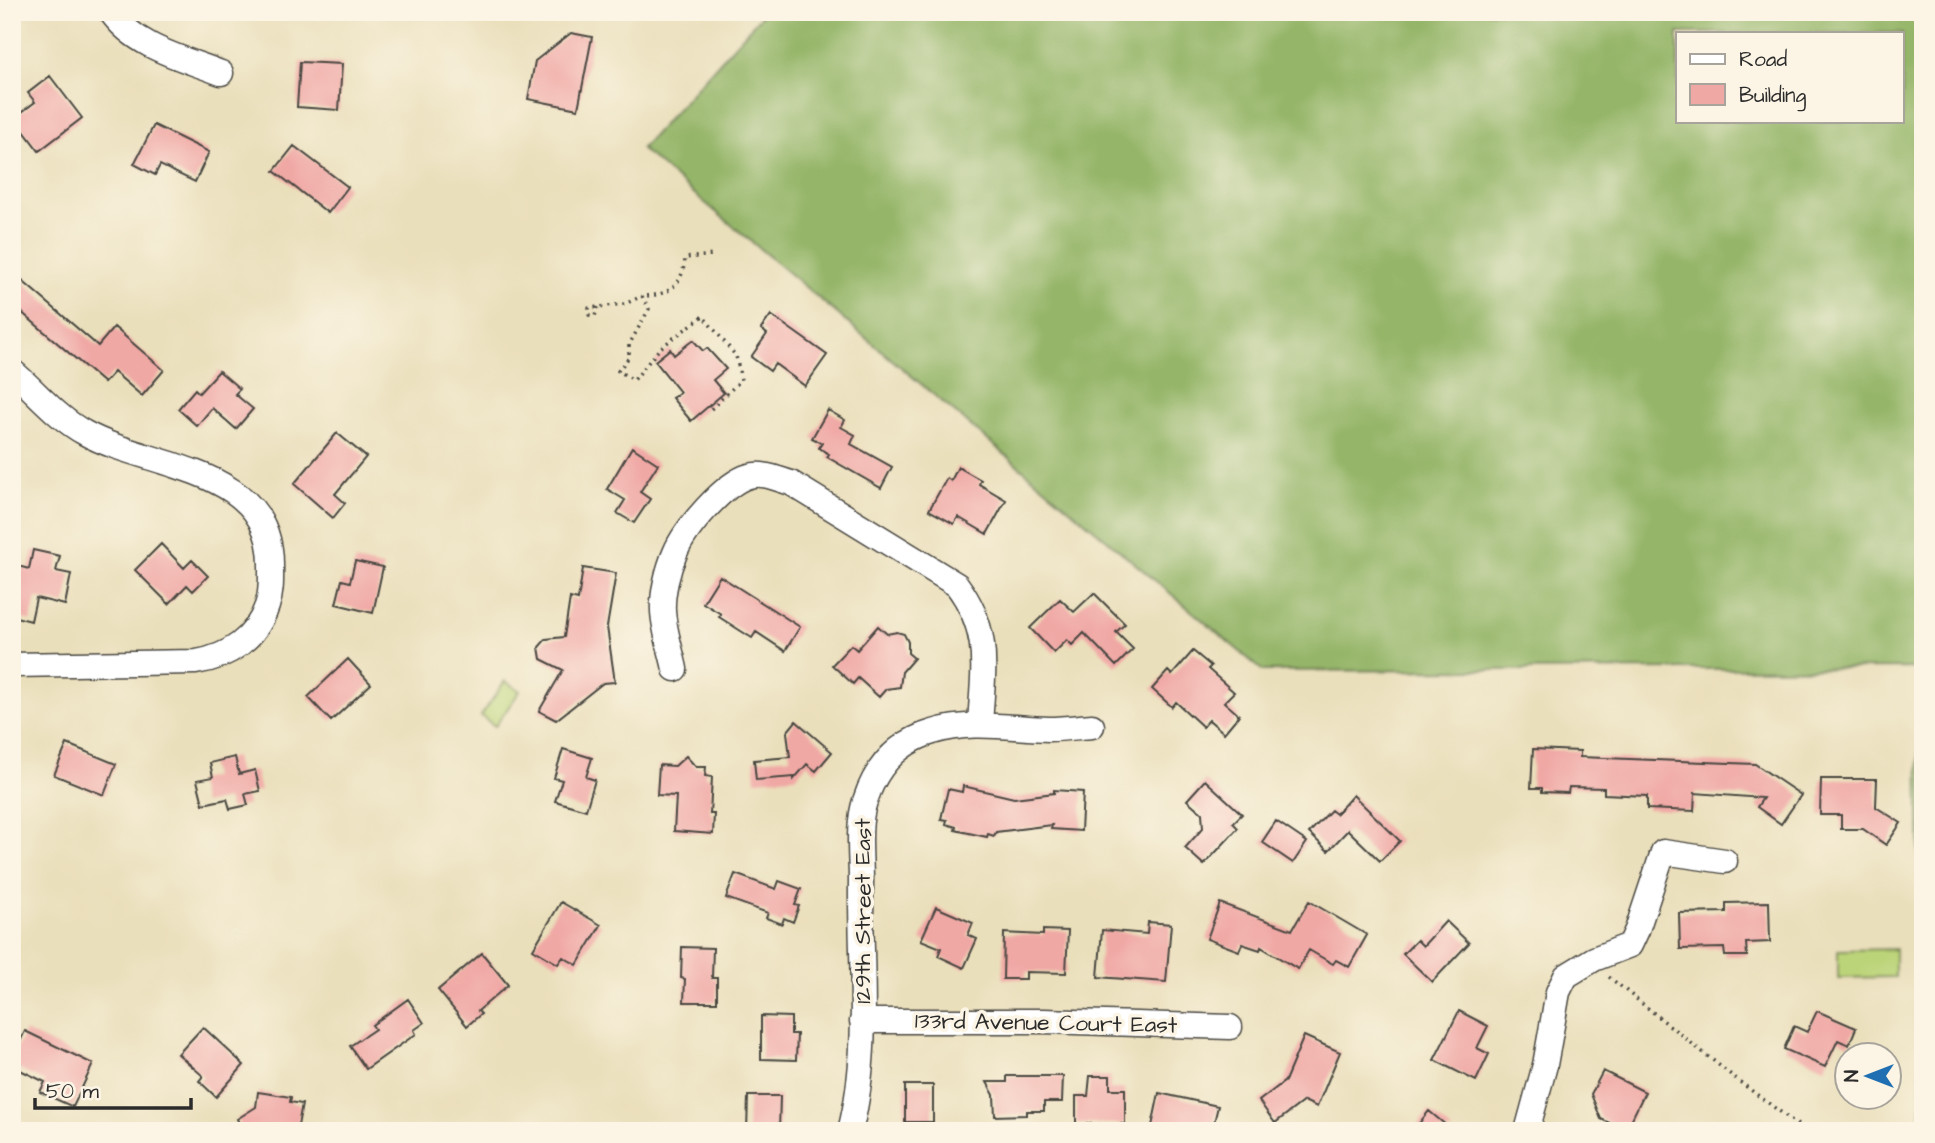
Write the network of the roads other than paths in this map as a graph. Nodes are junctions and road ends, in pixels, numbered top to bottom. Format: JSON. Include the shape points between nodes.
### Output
{"nodes":[{"id":1,"x":111,"y":12,"type":"edge"},
{"id":2,"x":221,"y":73,"type":"dead end"},
{"id":3,"x":12,"y":371,"type":"edge"},
{"id":4,"x":12,"y":665,"type":"edge"},
{"id":5,"x":675,"y":669,"type":"dead end"},
{"id":6,"x":980,"y":725,"type":"junction"},
{"id":7,"x":1092,"y":726,"type":"dead end"},
{"id":8,"x":1725,"y":861,"type":"dead end"},
{"id":9,"x":862,"y":1021,"type":"junction"},
{"id":10,"x":1230,"y":1027,"type":"dead end"},
{"id":11,"x":849,"y":1131,"type":"edge"},
{"id":12,"x":1527,"y":1131,"type":"edge"}],
"edges":[{"from":1,"to":2,"type":"street","via":[[129,33],[151,46]]},
{"from":3,"to":4,"type":"street","via":[[61,418],[86,434],[187,469],[241,495],[270,538],[271,597],[239,647],[210,660]]},
{"from":5,"to":6,"type":"street","via":[[663,611],[675,552],[727,487],[751,475],[772,477],[791,483],[957,585],[970,603],[981,635]]},
{"from":6,"to":7,"type":"street","name":"129th Street East"},
{"from":6,"to":9,"type":"street","name":"129th Street East","via":[[935,731],[901,746],[878,771],[865,801]]},
{"from":8,"to":12,"type":"street","via":[[1664,852],[1630,945],[1566,976],[1558,992]]},
{"from":9,"to":10,"type":"street","name":"133rd Avenue Court East"},
{"from":9,"to":11,"type":"street","name":"129th Street East","via":[[858,1089]]}]}
